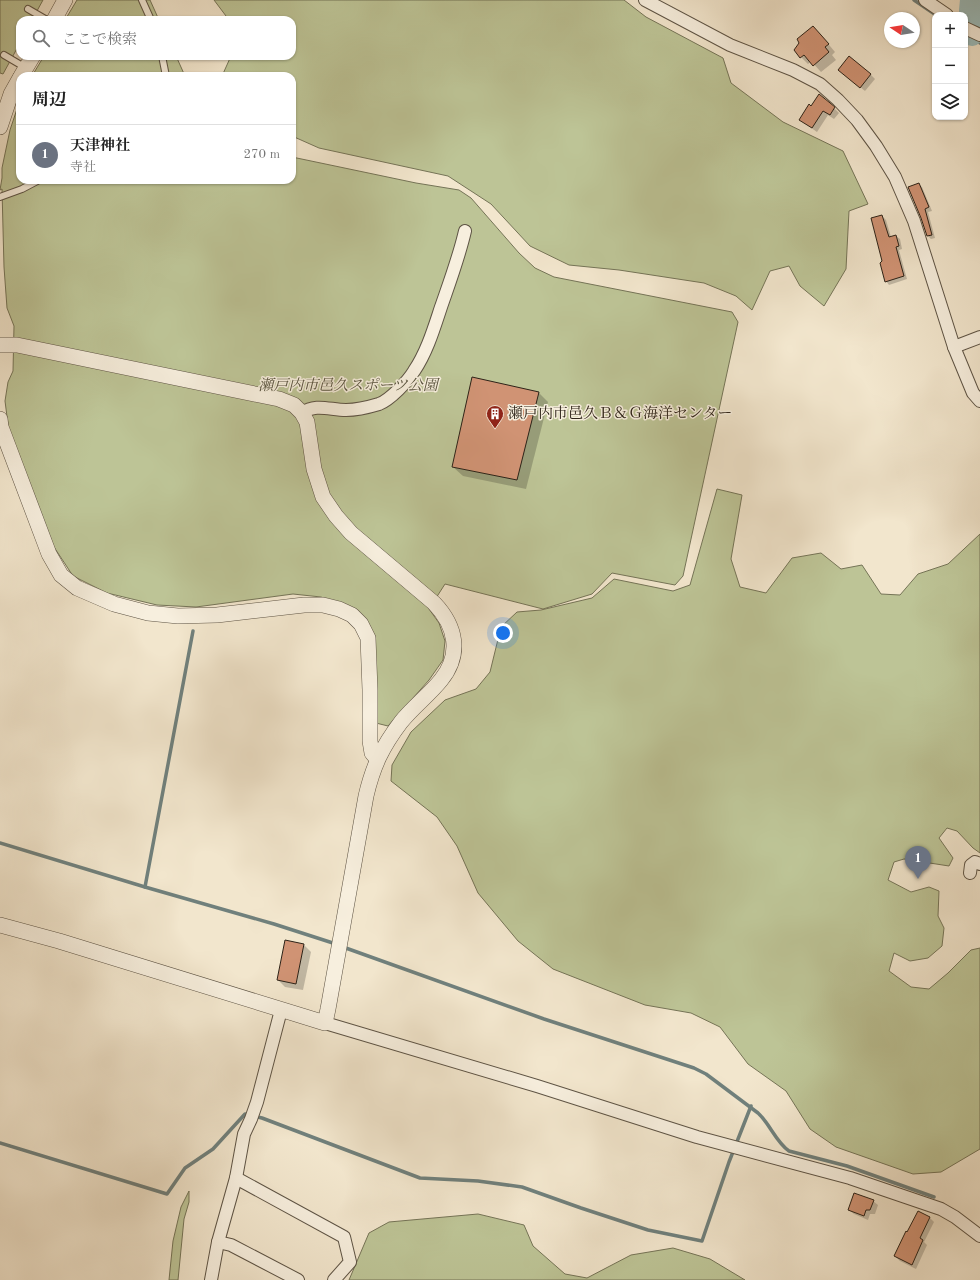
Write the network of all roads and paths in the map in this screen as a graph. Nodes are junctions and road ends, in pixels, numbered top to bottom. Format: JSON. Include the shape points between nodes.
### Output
{"nodes":[{"id":1,"x":65,"y":0,"type":"edge"},
{"id":2,"x":142,"y":0,"type":"edge"},
{"id":3,"x":645,"y":0,"type":"edge"},
{"id":4,"x":926,"y":0,"type":"edge"},
{"id":5,"x":28,"y":9,"type":"dead end"},
{"id":6,"x":943,"y":12,"type":"edge"},
{"id":7,"x":40,"y":16,"type":"edge"},
{"id":8,"x":56,"y":16,"type":"edge"},
{"id":9,"x":149,"y":16,"type":"edge"},
{"id":10,"x":968,"y":29,"type":"edge"},
{"id":11,"x":980,"y":35,"type":"edge"},
{"id":12,"x":4,"y":56,"type":"dead end"},
{"id":13,"x":163,"y":60,"type":"edge"},
{"id":14,"x":25,"y":70,"type":"edge"},
{"id":15,"x":165,"y":72,"type":"edge"},
{"id":16,"x":16,"y":85,"type":"edge"},
{"id":17,"x":0,"y":127,"type":"edge"},
{"id":18,"x":31,"y":184,"type":"edge"},
{"id":19,"x":0,"y":197,"type":"edge"},
{"id":20,"x":465,"y":231,"type":"dead end"},
{"id":21,"x":980,"y":337,"type":"edge"},
{"id":22,"x":0,"y":345,"type":"edge"},
{"id":23,"x":954,"y":347,"type":"junction"},
{"id":24,"x":980,"y":401,"type":"edge"},
{"id":25,"x":302,"y":413,"type":"junction"},
{"id":26,"x":0,"y":419,"type":"edge"},
{"id":27,"x":377,"y":760,"type":"junction"},
{"id":28,"x":980,"y":864,"type":"edge"},
{"id":29,"x":970,"y":873,"type":"dead end"},
{"id":30,"x":0,"y":925,"type":"edge"},
{"id":31,"x":281,"y":1010,"type":"junction"},
{"id":32,"x":325,"y":1022,"type":"junction"},
{"id":33,"x":236,"y":1178,"type":"junction"},
{"id":34,"x":980,"y":1236,"type":"edge"},
{"id":35,"x":218,"y":1242,"type":"junction"},
{"id":36,"x":211,"y":1280,"type":"edge"},
{"id":37,"x":298,"y":1280,"type":"edge"},
{"id":38,"x":334,"y":1280,"type":"edge"}],
"edges":[{"from":1,"to":8,"type":"street"},
{"from":2,"to":9,"type":"lane"},
{"from":3,"to":23,"type":"street","via":[[730,45],[820,84],[856,120],[901,190],[914,221]]},
{"from":4,"to":6,"type":"street"},
{"from":5,"to":7,"type":"lane"},
{"from":10,"to":11,"type":"street"},
{"from":12,"to":14,"type":"lane"},
{"from":13,"to":15,"type":"lane"},
{"from":16,"to":17,"type":"street"},
{"from":18,"to":19,"type":"lane"},
{"from":20,"to":25,"type":"street","via":[[460,254],[430,339],[414,371],[399,389],[381,403],[356,410],[318,407],[308,408]]},
{"from":21,"to":23,"type":"street"},
{"from":22,"to":25,"type":"street","via":[[18,344],[279,399],[294,404]]},
{"from":23,"to":24,"type":"street","via":[[972,393]]},
{"from":25,"to":27,"type":"street","via":[[307,422],[314,469],[323,497],[351,533],[444,613],[454,639],[449,668],[441,681],[402,721]]},
{"from":26,"to":27,"type":"street","via":[[49,554],[61,575],[77,588],[114,604],[148,613],[178,616],[217,615],[304,605],[323,605],[352,615],[361,624],[368,638],[370,741],[372,753]]},
{"from":27,"to":32,"type":"street","via":[[366,796]]},
{"from":28,"to":29,"type":"street","via":[[975,862],[970,865]]},
{"from":30,"to":31,"type":"street"},
{"from":31,"to":32,"type":"street"},
{"from":31,"to":33,"type":"street","via":[[253,1115],[244,1134]]},
{"from":32,"to":34,"type":"street","via":[[697,1137],[850,1178],[941,1209]]},
{"from":33,"to":35,"type":"street"},
{"from":33,"to":38,"type":"street","via":[[344,1237],[350,1262]]},
{"from":35,"to":36,"type":"street"},
{"from":35,"to":37,"type":"street","via":[[232,1245]]}]}
